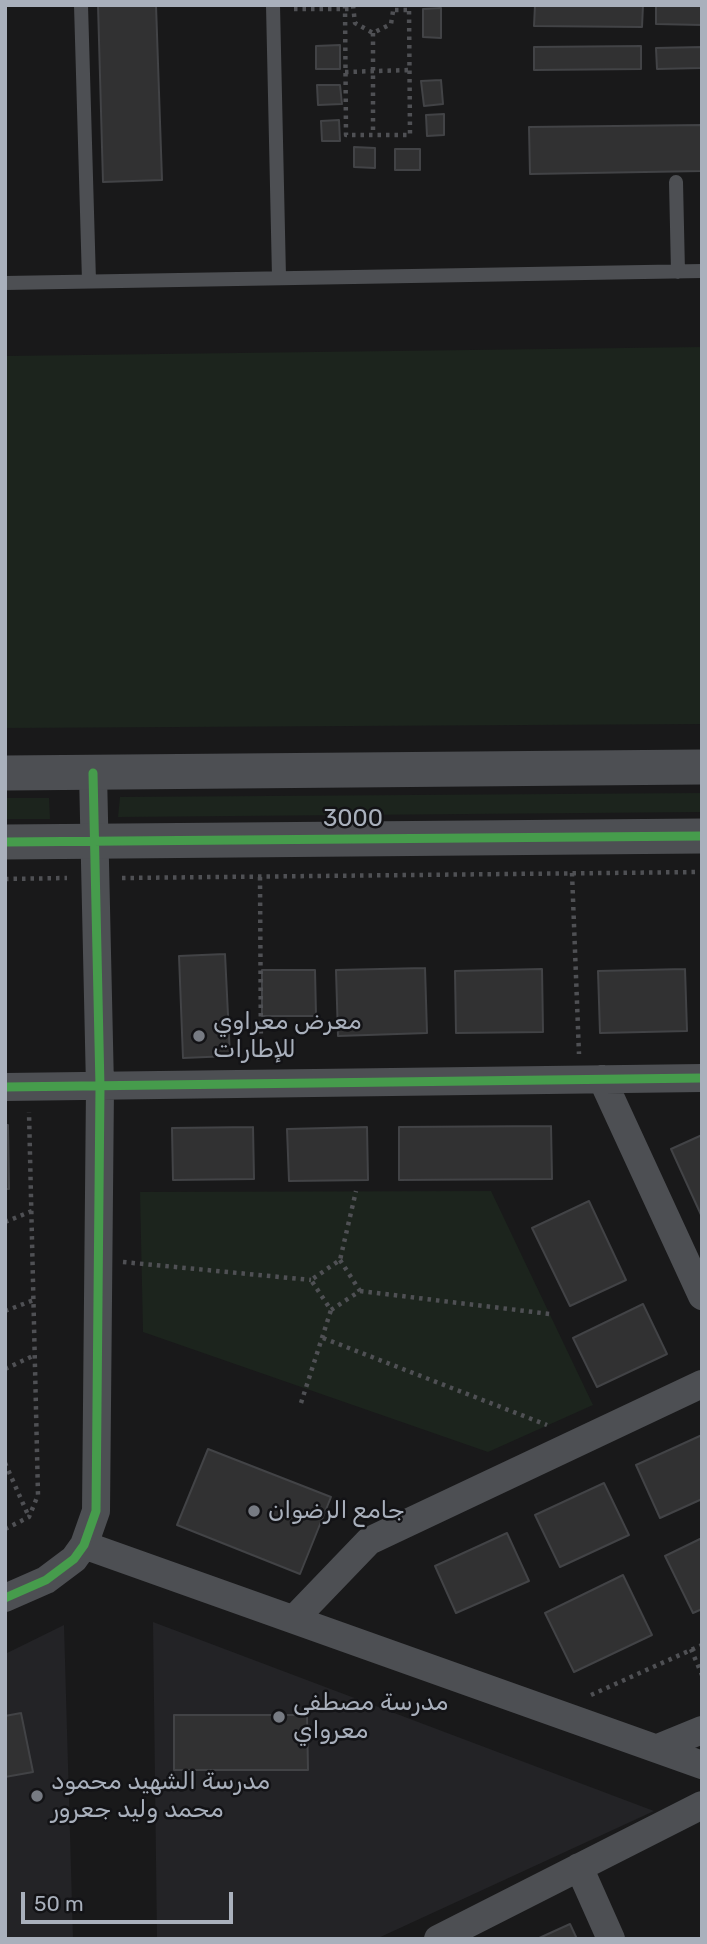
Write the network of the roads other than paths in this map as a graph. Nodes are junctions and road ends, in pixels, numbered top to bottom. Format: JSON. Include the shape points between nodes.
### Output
{"nodes":[{"id":1,"x":81,"y":5,"type":"edge"},
{"id":2,"x":273,"y":7,"type":"edge"},
{"id":3,"x":676,"y":182,"type":"dead end"},
{"id":4,"x":702,"y":271,"type":"edge"},
{"id":5,"x":678,"y":272,"type":"junction"},
{"id":6,"x":279,"y":276,"type":"junction"},
{"id":7,"x":89,"y":281,"type":"junction"},
{"id":8,"x":5,"y":283,"type":"edge"},
{"id":9,"x":702,"y":767,"type":"edge"},
{"id":10,"x":5,"y":773,"type":"edge"},
{"id":11,"x":93,"y":773,"type":"junction"},
{"id":12,"x":702,"y":836,"type":"edge"},
{"id":13,"x":95,"y":841,"type":"junction"},
{"id":14,"x":5,"y":842,"type":"edge"},
{"id":15,"x":702,"y":1078,"type":"edge"},
{"id":16,"x":591,"y":1079,"type":"junction"},
{"id":17,"x":17,"y":1087,"type":"edge"},
{"id":18,"x":100,"y":1087,"type":"junction"},
{"id":19,"x":702,"y":1296,"type":"edge"},
{"id":20,"x":702,"y":1384,"type":"edge"},
{"id":21,"x":85,"y":1545,"type":"junction"},
{"id":22,"x":5,"y":1598,"type":"edge"},
{"id":23,"x":294,"y":1619,"type":"junction"},
{"id":24,"x":702,"y":1730,"type":"edge"},
{"id":25,"x":658,"y":1748,"type":"junction"},
{"id":26,"x":702,"y":1765,"type":"edge"},
{"id":27,"x":702,"y":1805,"type":"edge"},
{"id":28,"x":579,"y":1867,"type":"junction"},
{"id":29,"x":438,"y":1939,"type":"edge"},
{"id":30,"x":611,"y":1939,"type":"edge"}],
"edges":[{"from":1,"to":7,"type":"lane"},
{"from":2,"to":6,"type":"lane"},
{"from":3,"to":5,"type":"lane"},
{"from":4,"to":5,"type":"lane"},
{"from":5,"to":6,"type":"lane"},
{"from":6,"to":7,"type":"lane"},
{"from":7,"to":8,"type":"lane"},
{"from":9,"to":11,"type":"street","name":"3000"},
{"from":10,"to":11,"type":"street","name":"3000"},
{"from":11,"to":13,"type":"street"},
{"from":12,"to":13,"type":"street","name":"3000"},
{"from":13,"to":14,"type":"street","name":"3000"},
{"from":13,"to":18,"type":"street"},
{"from":15,"to":16,"type":"street"},
{"from":16,"to":18,"type":"street"},
{"from":16,"to":19,"type":"street"},
{"from":17,"to":18,"type":"street"},
{"from":18,"to":21,"type":"street","via":[[96,1511]]},
{"from":20,"to":23,"type":"street","via":[[369,1541]]},
{"from":21,"to":22,"type":"street","via":[[61,1571]]},
{"from":21,"to":23,"type":"street"},
{"from":23,"to":25,"type":"street"},
{"from":24,"to":25,"type":"street"},
{"from":25,"to":26,"type":"street"},
{"from":27,"to":28,"type":"street"},
{"from":28,"to":29,"type":"street"},
{"from":28,"to":30,"type":"street"}]}
